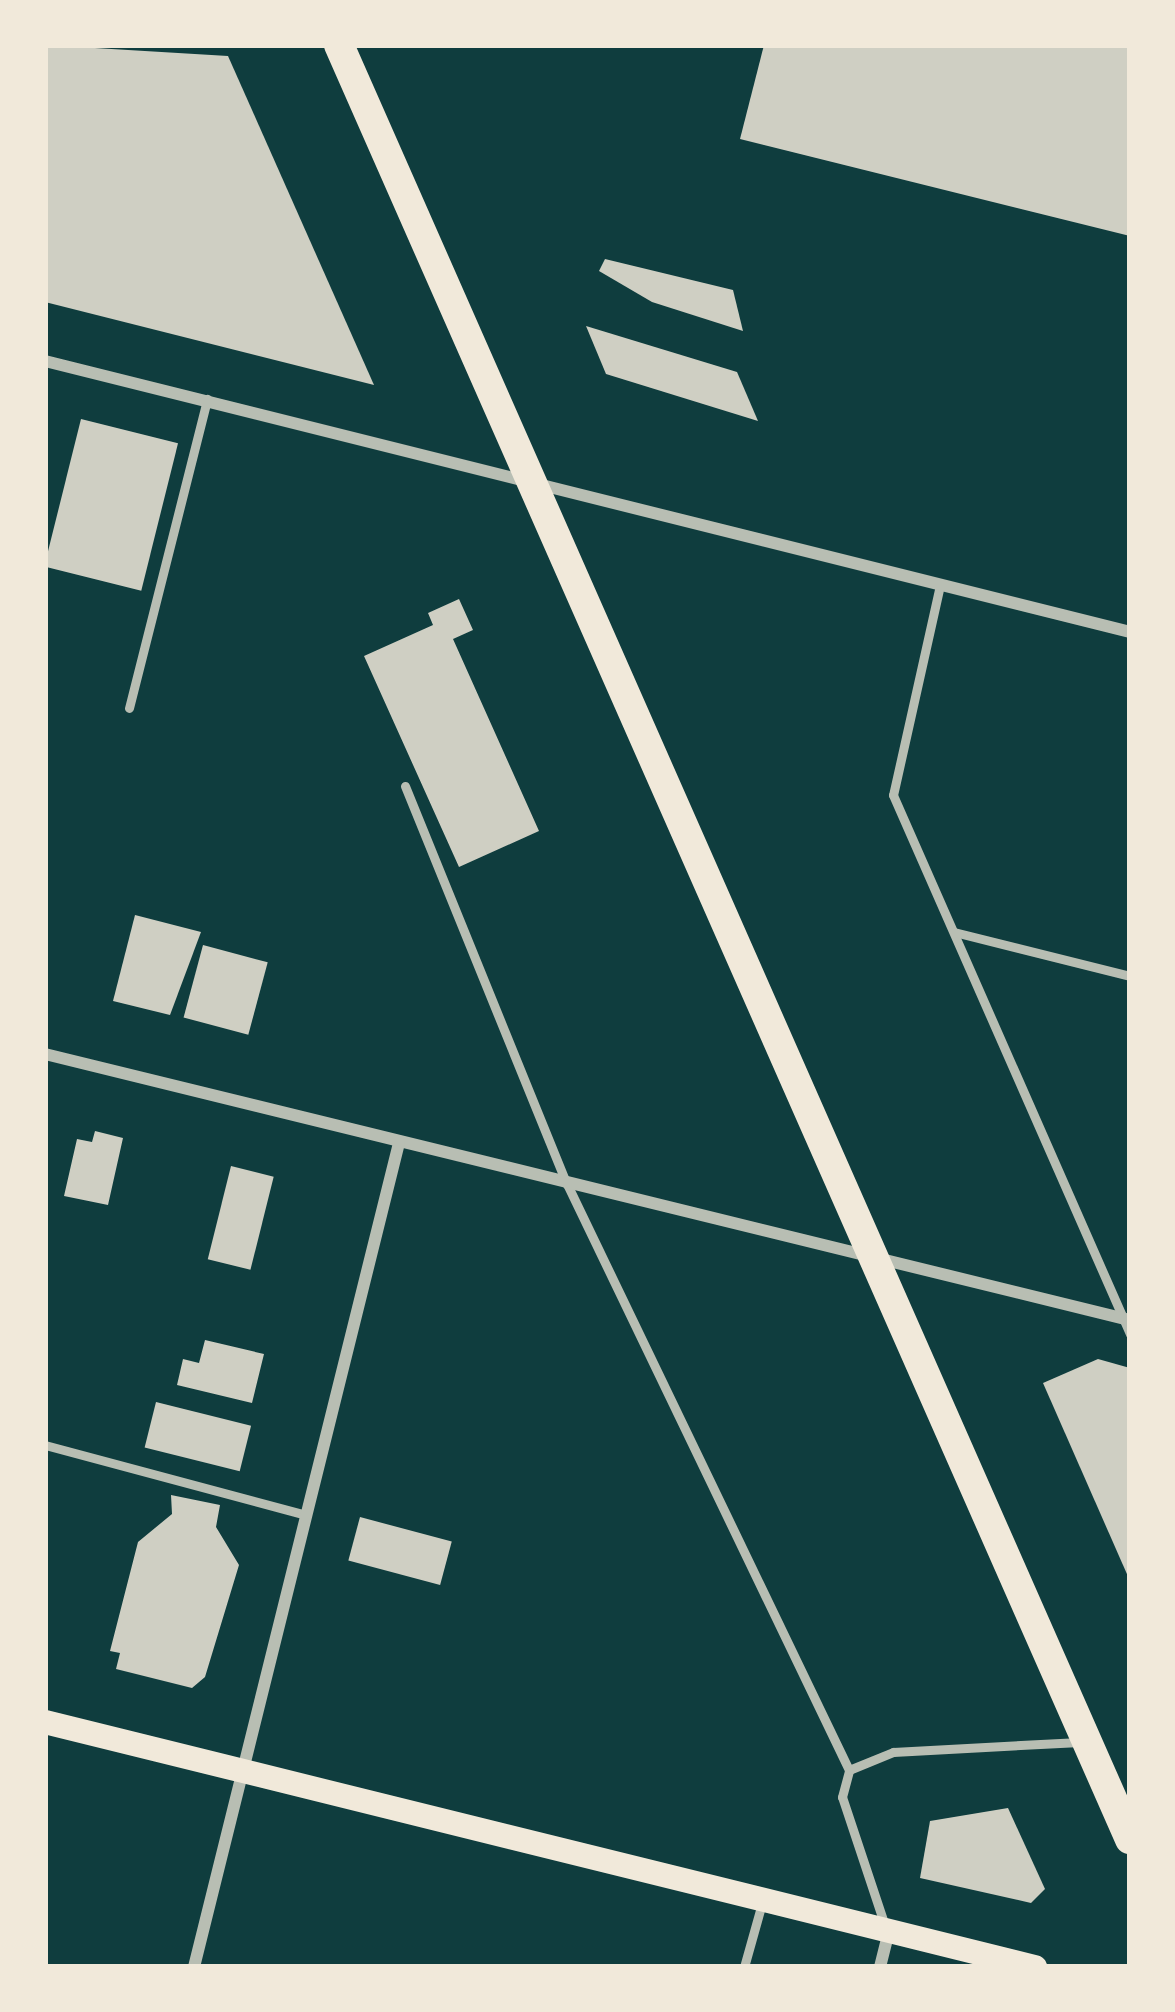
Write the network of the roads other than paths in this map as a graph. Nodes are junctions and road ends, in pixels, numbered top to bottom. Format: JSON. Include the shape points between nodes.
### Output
{"nodes":[{"id":1,"x":339,"y":45,"type":"edge"},
{"id":2,"x":45,"y":361,"type":"edge"},
{"id":3,"x":207,"y":398,"type":"junction"},
{"id":4,"x":530,"y":481,"type":"junction"},
{"id":5,"x":940,"y":585,"type":"junction"},
{"id":6,"x":1130,"y":632,"type":"edge"},
{"id":7,"x":129,"y":708,"type":"dead end"},
{"id":8,"x":405,"y":786,"type":"dead end"},
{"id":9,"x":954,"y":932,"type":"junction"},
{"id":10,"x":1130,"y":976,"type":"edge"},
{"id":11,"x":45,"y":1054,"type":"edge"},
{"id":12,"x":399,"y":1143,"type":"junction"},
{"id":13,"x":567,"y":1184,"type":"junction"},
{"id":14,"x":872,"y":1260,"type":"junction"},
{"id":15,"x":1126,"y":1319,"type":"edge"},
{"id":16,"x":1130,"y":1334,"type":"edge"},
{"id":17,"x":45,"y":1445,"type":"edge"},
{"id":18,"x":306,"y":1515,"type":"junction"},
{"id":19,"x":45,"y":1722,"type":"edge"},
{"id":20,"x":1086,"y":1741,"type":"junction"},
{"id":21,"x":849,"y":1770,"type":"junction"},
{"id":22,"x":242,"y":1772,"type":"junction"},
{"id":23,"x":1130,"y":1839,"type":"edge"},
{"id":24,"x":761,"y":1903,"type":"junction"},
{"id":25,"x":888,"y":1935,"type":"junction"},
{"id":26,"x":194,"y":1967,"type":"edge"},
{"id":27,"x":744,"y":1967,"type":"edge"},
{"id":28,"x":880,"y":1967,"type":"edge"},
{"id":29,"x":1035,"y":1967,"type":"edge"}],
"edges":[{"from":1,"to":4,"type":"main road"},
{"from":2,"to":3,"type":"street"},
{"from":3,"to":4,"type":"street"},
{"from":3,"to":7,"type":"lane"},
{"from":4,"to":5,"type":"street"},
{"from":4,"to":14,"type":"main road"},
{"from":5,"to":6,"type":"street"},
{"from":5,"to":9,"type":"lane","via":[[893,795]]},
{"from":8,"to":13,"type":"lane"},
{"from":9,"to":10,"type":"lane"},
{"from":9,"to":15,"type":"lane"},
{"from":11,"to":12,"type":"street"},
{"from":12,"to":13,"type":"street"},
{"from":12,"to":18,"type":"street"},
{"from":13,"to":14,"type":"street"},
{"from":13,"to":21,"type":"lane"},
{"from":14,"to":15,"type":"street"},
{"from":14,"to":20,"type":"main road"},
{"from":15,"to":16,"type":"lane"},
{"from":17,"to":18,"type":"lane"},
{"from":18,"to":22,"type":"street"},
{"from":19,"to":22,"type":"main road"},
{"from":20,"to":21,"type":"lane","via":[[892,1752]]},
{"from":20,"to":23,"type":"main road"},
{"from":21,"to":25,"type":"lane","via":[[842,1797]]},
{"from":22,"to":24,"type":"main road"},
{"from":22,"to":26,"type":"street"},
{"from":24,"to":25,"type":"main road"},
{"from":24,"to":27,"type":"lane"},
{"from":25,"to":28,"type":"street"},
{"from":25,"to":29,"type":"main road"}]}
